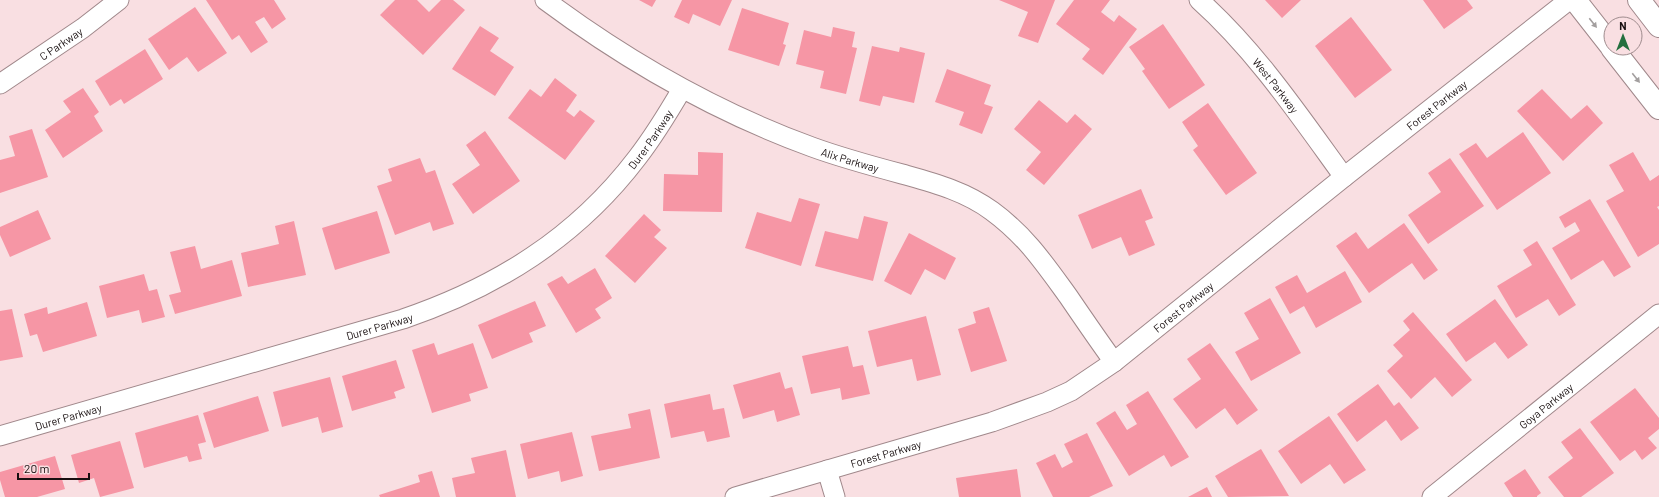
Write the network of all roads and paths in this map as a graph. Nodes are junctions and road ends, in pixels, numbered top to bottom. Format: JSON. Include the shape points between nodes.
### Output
{"nodes":[{"id":1,"x":119,"y":0,"type":"edge"},
{"id":2,"x":545,"y":0,"type":"edge"},
{"id":3,"x":1199,"y":0,"type":"edge"},
{"id":4,"x":1569,"y":0,"type":"edge"},
{"id":5,"x":1575,"y":0,"type":"edge"},
{"id":6,"x":1639,"y":0,"type":"edge"},
{"id":7,"x":1659,"y":26,"type":"edge"},
{"id":8,"x":1603,"y":36,"type":"edge"},
{"id":9,"x":1619,"y":56,"type":"edge"},
{"id":10,"x":0,"y":84,"type":"edge"},
{"id":11,"x":682,"y":89,"type":"junction"},
{"id":12,"x":1659,"y":108,"type":"edge"},
{"id":13,"x":1344,"y":177,"type":"junction"},
{"id":14,"x":1659,"y":314,"type":"edge"},
{"id":15,"x":1114,"y":362,"type":"junction"},
{"id":16,"x":0,"y":436,"type":"edge"},
{"id":17,"x":828,"y":470,"type":"junction"},
{"id":18,"x":735,"y":497,"type":"edge"},
{"id":19,"x":836,"y":497,"type":"edge"},
{"id":20,"x":1432,"y":497,"type":"edge"}],
"edges":[{"from":1,"to":10,"type":"street","name":"C Parkway","via":[[83,28]]},
{"from":2,"to":11,"type":"street","name":"Alix Parkway","via":[[616,50]]},
{"from":3,"to":13,"type":"street","name":"West Parkway","via":[[1235,34],[1260,64]]},
{"from":4,"to":13,"type":"street","name":"Forest Parkway"},
{"from":5,"to":8,"type":"street","one_way":true},
{"from":6,"to":7,"type":"street"},
{"from":9,"to":12,"type":"street","one_way":true},
{"from":11,"to":15,"type":"street","name":"Alix Parkway","via":[[750,122],[812,147],[849,160],[946,186],[990,210],[1028,242]]},
{"from":11,"to":16,"type":"street","name":"Durer Parkway","via":[[656,132],[616,184],[571,229],[545,249],[491,283],[463,297],[403,319]]},
{"from":13,"to":15,"type":"street","name":"Forest Parkway"},
{"from":14,"to":20,"type":"street","name":"Goya Parkway"},
{"from":15,"to":17,"type":"street","name":"Forest Parkway","via":[[1071,391],[1047,402],[992,422]]},
{"from":17,"to":18,"type":"street","name":"Forest Parkway"},
{"from":17,"to":19,"type":"street"}]}
